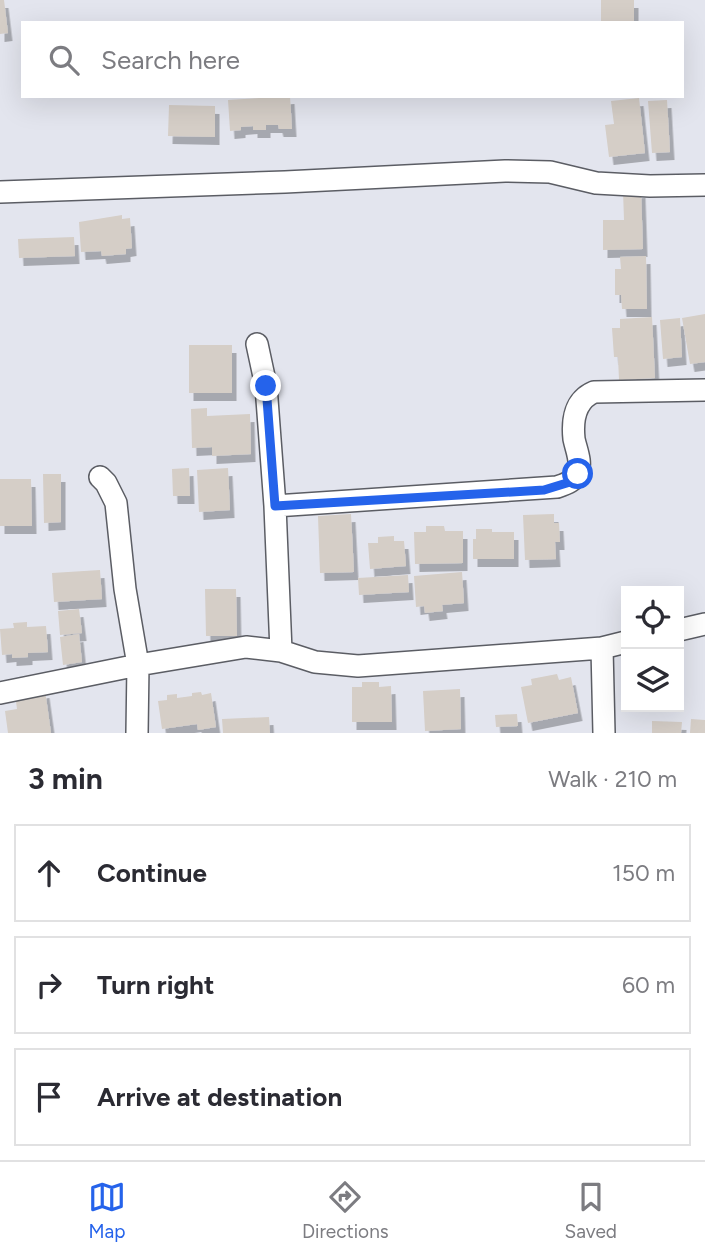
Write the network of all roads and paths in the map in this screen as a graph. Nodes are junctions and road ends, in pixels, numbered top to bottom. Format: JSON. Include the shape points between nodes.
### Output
{"nodes":[{"id":1,"x":705,"y":185,"type":"edge"},
{"id":2,"x":0,"y":192,"type":"edge"},
{"id":3,"x":257,"y":344,"type":"dead end"},
{"id":4,"x":705,"y":390,"type":"edge"},
{"id":5,"x":100,"y":477,"type":"dead end"},
{"id":6,"x":275,"y":506,"type":"junction"},
{"id":7,"x":705,"y":624,"type":"edge"},
{"id":8,"x":684,"y":629,"type":"edge"},
{"id":9,"x":621,"y":643,"type":"edge"},
{"id":10,"x":602,"y":648,"type":"junction"},
{"id":11,"x":281,"y":651,"type":"junction"},
{"id":12,"x":138,"y":665,"type":"junction"},
{"id":13,"x":0,"y":693,"type":"edge"},
{"id":14,"x":137,"y":733,"type":"edge"},
{"id":15,"x":604,"y":733,"type":"edge"}],
"edges":[{"from":1,"to":2,"type":"street","via":[[596,183],[550,172],[505,171]]},
{"from":3,"to":6,"type":"street","via":[[266,386]]},
{"from":4,"to":6,"type":"street","via":[[594,391],[584,396],[575,419],[578,474],[557,487]]},
{"from":5,"to":12,"type":"street","via":[[116,503]]},
{"from":6,"to":11,"type":"street"},
{"from":7,"to":8,"type":"street"},
{"from":9,"to":10,"type":"street"},
{"from":10,"to":11,"type":"street","via":[[358,666],[315,662]]},
{"from":10,"to":15,"type":"street"},
{"from":11,"to":12,"type":"street","via":[[246,647]]},
{"from":12,"to":13,"type":"street"},
{"from":12,"to":14,"type":"street"}]}
